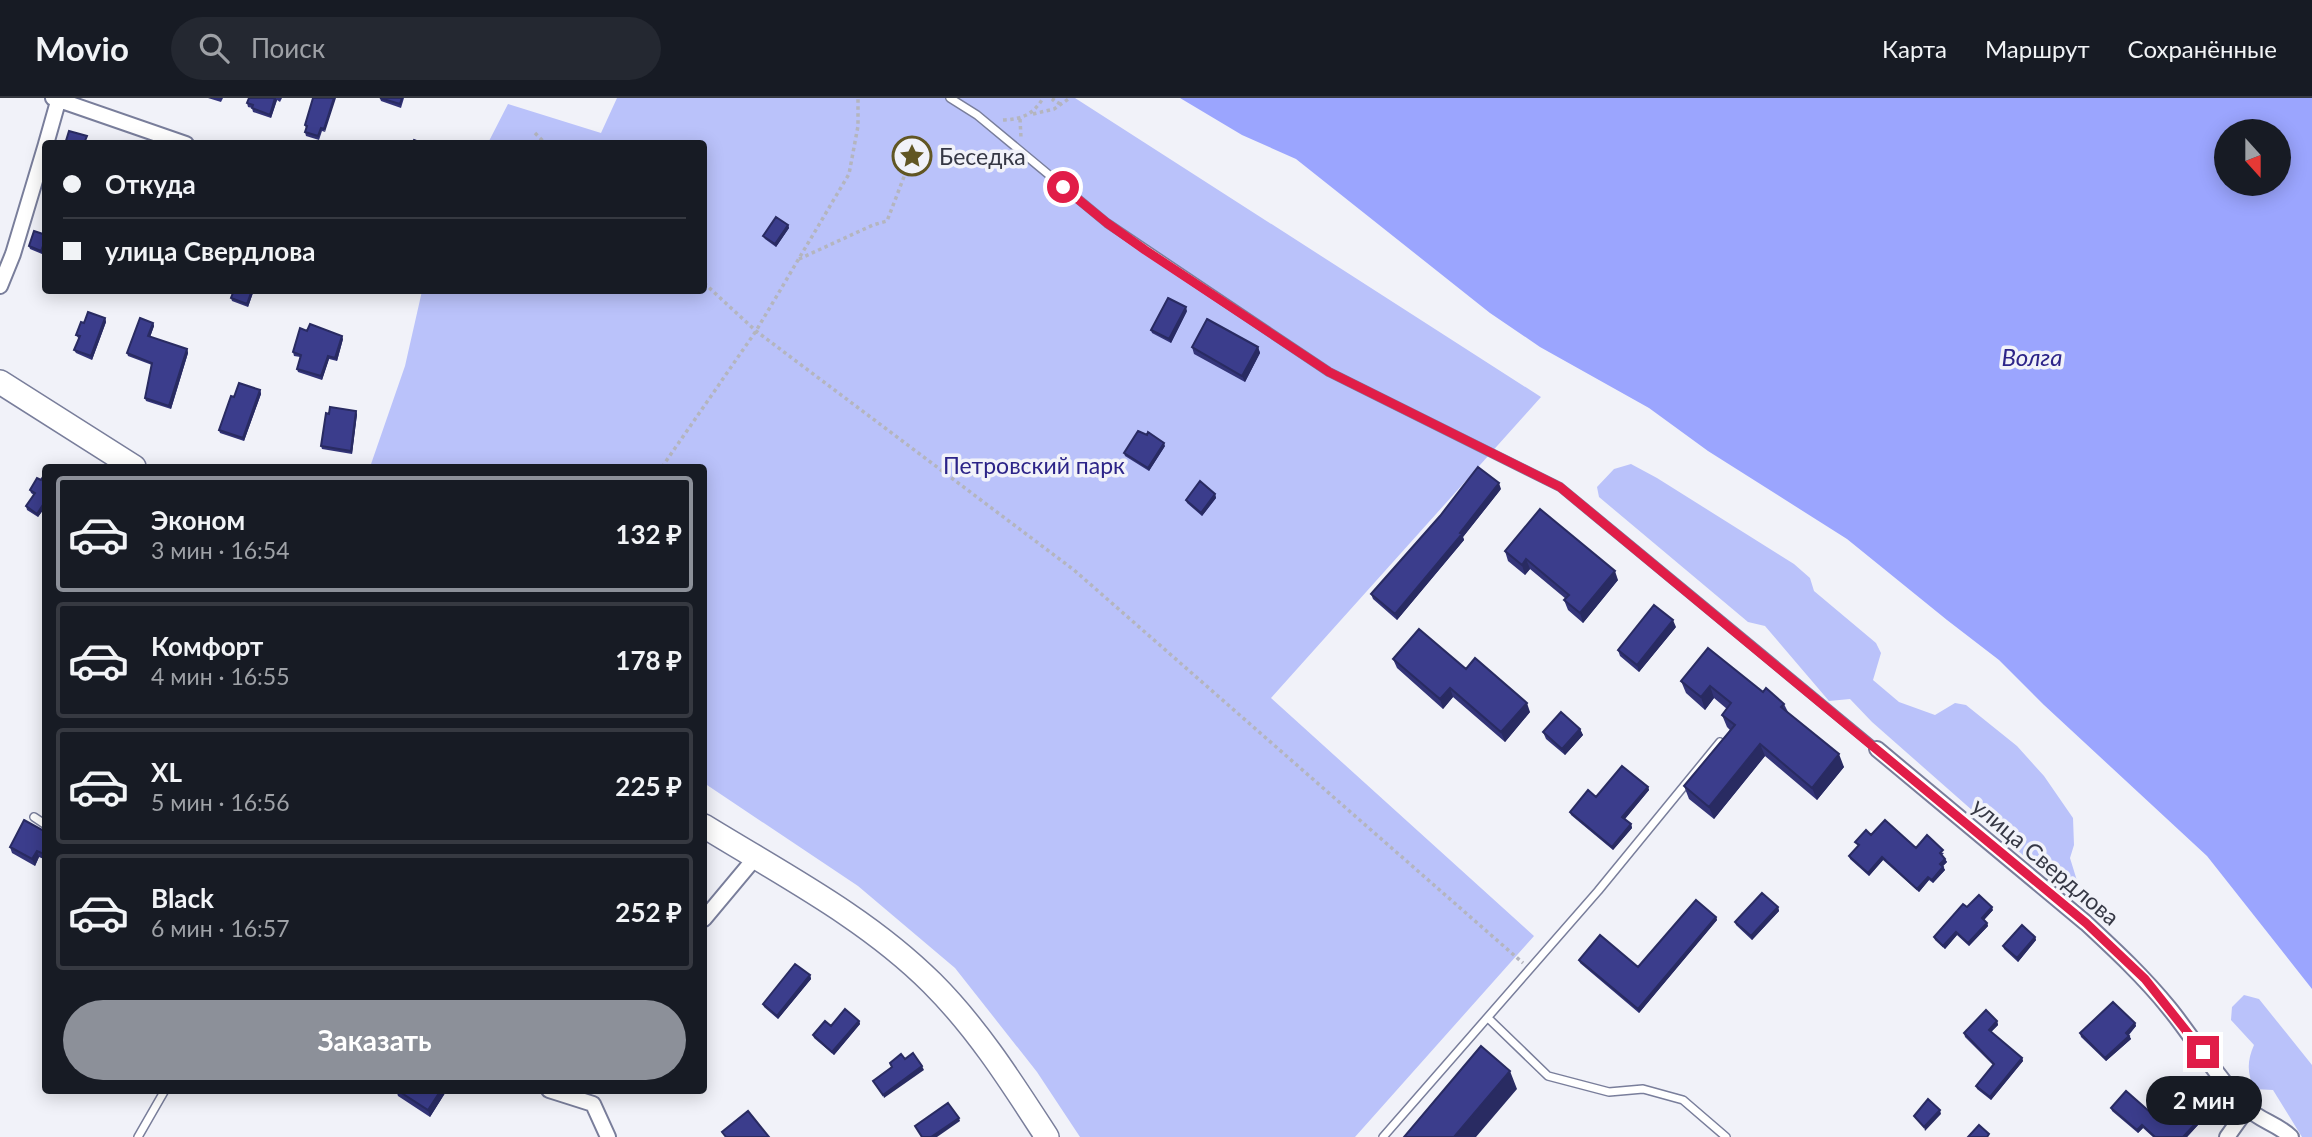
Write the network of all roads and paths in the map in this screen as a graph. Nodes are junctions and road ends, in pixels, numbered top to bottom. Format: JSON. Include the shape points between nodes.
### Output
{"nodes":[{"id":1,"x":57,"y":98,"type":"edge"},
{"id":2,"x":858,"y":98,"type":"edge"},
{"id":3,"x":950,"y":98,"type":"edge"},
{"id":4,"x":1044,"y":98,"type":"edge"},
{"id":5,"x":1054,"y":98,"type":"edge"},
{"id":6,"x":1070,"y":98,"type":"edge"},
{"id":7,"x":1062,"y":105,"type":"junction"},
{"id":8,"x":1031,"y":114,"type":"junction"},
{"id":9,"x":976,"y":115,"type":"junction"},
{"id":10,"x":535,"y":133,"type":"dead end"},
{"id":11,"x":47,"y":140,"type":"edge"},
{"id":12,"x":175,"y":140,"type":"edge"},
{"id":13,"x":542,"y":140,"type":"edge"},
{"id":14,"x":912,"y":156,"type":"dead end"},
{"id":15,"x":42,"y":157,"type":"edge"},
{"id":16,"x":799,"y":259,"type":"junction"},
{"id":17,"x":0,"y":286,"type":"edge"},
{"id":18,"x":707,"y":287,"type":"edge"},
{"id":19,"x":757,"y":331,"type":"junction"},
{"id":20,"x":0,"y":382,"type":"edge"},
{"id":21,"x":129,"y":464,"type":"edge"},
{"id":22,"x":664,"y":464,"type":"edge"},
{"id":23,"x":1720,"y":742,"type":"edge"},
{"id":24,"x":1877,"y":749,"type":"joint"},
{"id":25,"x":34,"y":817,"type":"dead end"},
{"id":26,"x":42,"y":822,"type":"edge"},
{"id":27,"x":707,"y":828,"type":"edge"},
{"id":28,"x":755,"y":858,"type":"junction"},
{"id":29,"x":707,"y":915,"type":"edge"},
{"id":30,"x":1530,"y":969,"type":"junction"},
{"id":31,"x":1488,"y":1018,"type":"junction"},
{"id":32,"x":163,"y":1094,"type":"edge"},
{"id":33,"x":562,"y":1094,"type":"edge"},
{"id":34,"x":599,"y":1094,"type":"edge"},
{"id":35,"x":593,"y":1104,"type":"junction"},
{"id":36,"x":2247,"y":1109,"type":"junction"},
{"id":37,"x":138,"y":1137,"type":"edge"},
{"id":38,"x":608,"y":1137,"type":"edge"},
{"id":39,"x":1047,"y":1137,"type":"edge"},
{"id":40,"x":1383,"y":1137,"type":"edge"},
{"id":41,"x":1726,"y":1137,"type":"edge"},
{"id":42,"x":2227,"y":1137,"type":"edge"},
{"id":43,"x":2291,"y":1137,"type":"edge"}],
"edges":[{"from":1,"to":11,"type":"street"},
{"from":1,"to":12,"type":"street"},
{"from":2,"to":16,"type":"path","via":[[849,174]]},
{"from":3,"to":9,"type":"lane"},
{"from":4,"to":8,"type":"path"},
{"from":5,"to":7,"type":"path"},
{"from":6,"to":7,"type":"path"},
{"from":7,"to":8,"type":"path"},
{"from":8,"to":9,"type":"path","via":[[1005,120]]},
{"from":9,"to":24,"type":"lane","via":[[1107,223],[1329,372],[1560,487]]},
{"from":10,"to":13,"type":"path"},
{"from":14,"to":16,"type":"path","via":[[887,221]]},
{"from":15,"to":17,"type":"street"},
{"from":16,"to":19,"type":"path"},
{"from":18,"to":19,"type":"path"},
{"from":19,"to":22,"type":"path"},
{"from":19,"to":30,"type":"path","via":[[1074,570]]},
{"from":20,"to":21,"type":"main road"},
{"from":23,"to":30,"type":"lane"},
{"from":24,"to":36,"type":"street","name":"улица Свердлова","via":[[2076,914],[2145,979]]},
{"from":25,"to":26,"type":"lane"},
{"from":27,"to":28,"type":"main road"},
{"from":28,"to":29,"type":"street"},
{"from":28,"to":39,"type":"main road","via":[[847,914],[932,982],[969,1024]]},
{"from":30,"to":31,"type":"lane"},
{"from":31,"to":40,"type":"lane"},
{"from":31,"to":41,"type":"lane","via":[[1548,1076],[1609,1091],[1643,1089],[1683,1100]]},
{"from":32,"to":37,"type":"lane"},
{"from":33,"to":35,"type":"street"},
{"from":34,"to":35,"type":"street"},
{"from":35,"to":38,"type":"street"},
{"from":36,"to":42,"type":"street"},
{"from":36,"to":43,"type":"street","name":"улица Свердлова"}]}
